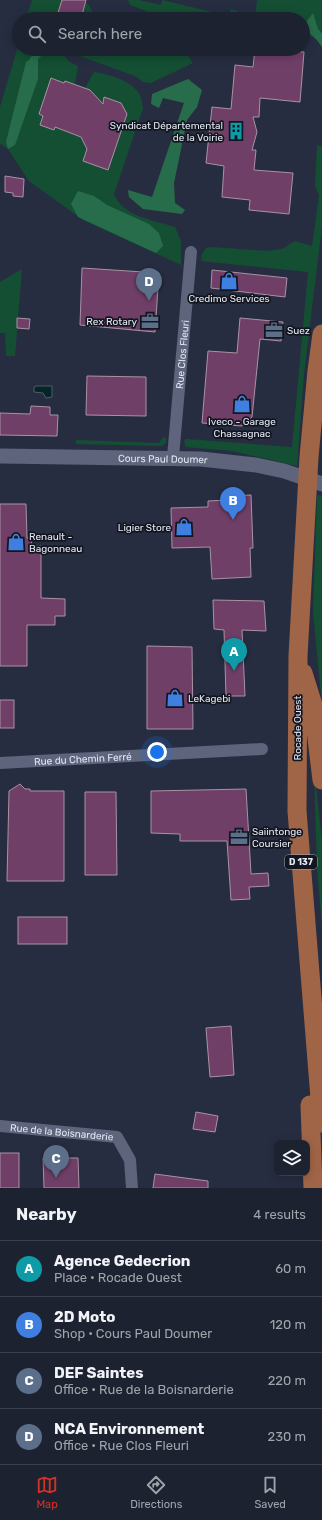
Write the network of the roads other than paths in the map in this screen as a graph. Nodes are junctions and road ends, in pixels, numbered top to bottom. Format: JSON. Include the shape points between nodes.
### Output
{"nodes":[{"id":1,"x":191,"y":252,"type":"dead end"},
{"id":2,"x":322,"y":334,"type":"edge"},
{"id":3,"x":0,"y":456,"type":"edge"},
{"id":4,"x":173,"y":457,"type":"junction"},
{"id":5,"x":322,"y":484,"type":"edge"},
{"id":6,"x":298,"y":656,"type":"junction"},
{"id":7,"x":262,"y":749,"type":"dead end"},
{"id":8,"x":0,"y":763,"type":"edge"},
{"id":9,"x":322,"y":780,"type":"edge"},
{"id":10,"x":317,"y":1067,"type":"junction"},
{"id":11,"x":322,"y":1122,"type":"edge"},
{"id":12,"x":0,"y":1126,"type":"edge"},
{"id":13,"x":132,"y":1188,"type":"edge"},
{"id":14,"x":313,"y":1188,"type":"edge"}],
"edges":[{"from":1,"to":4,"type":"street","name":"Rue Clos Fleuri"},
{"from":2,"to":6,"type":"main road","name":"Rocade Ouest","number":"D 137","via":[[316,371],[309,457]]},
{"from":3,"to":4,"type":"street","name":"Cours Paul Doumer"},
{"from":4,"to":5,"type":"street","name":"Cours Paul Doumer","via":[[256,465]]},
{"from":6,"to":9,"type":"main road","number":"D 137","via":[[313,706]]},
{"from":6,"to":10,"type":"main road","name":"Rocade Ouest","number":"D 137","via":[[297,811]]},
{"from":7,"to":8,"type":"street","name":"Rue du Chemin Ferré"},
{"from":10,"to":11,"type":"main road","name":"Rocade Ouest","number":"D 137"},
{"from":10,"to":14,"type":"main road","number":"D 137","via":[[310,1089]]},
{"from":12,"to":13,"type":"street","name":"Rue de la Boisnarderie","via":[[117,1137],[130,1160]]}]}
